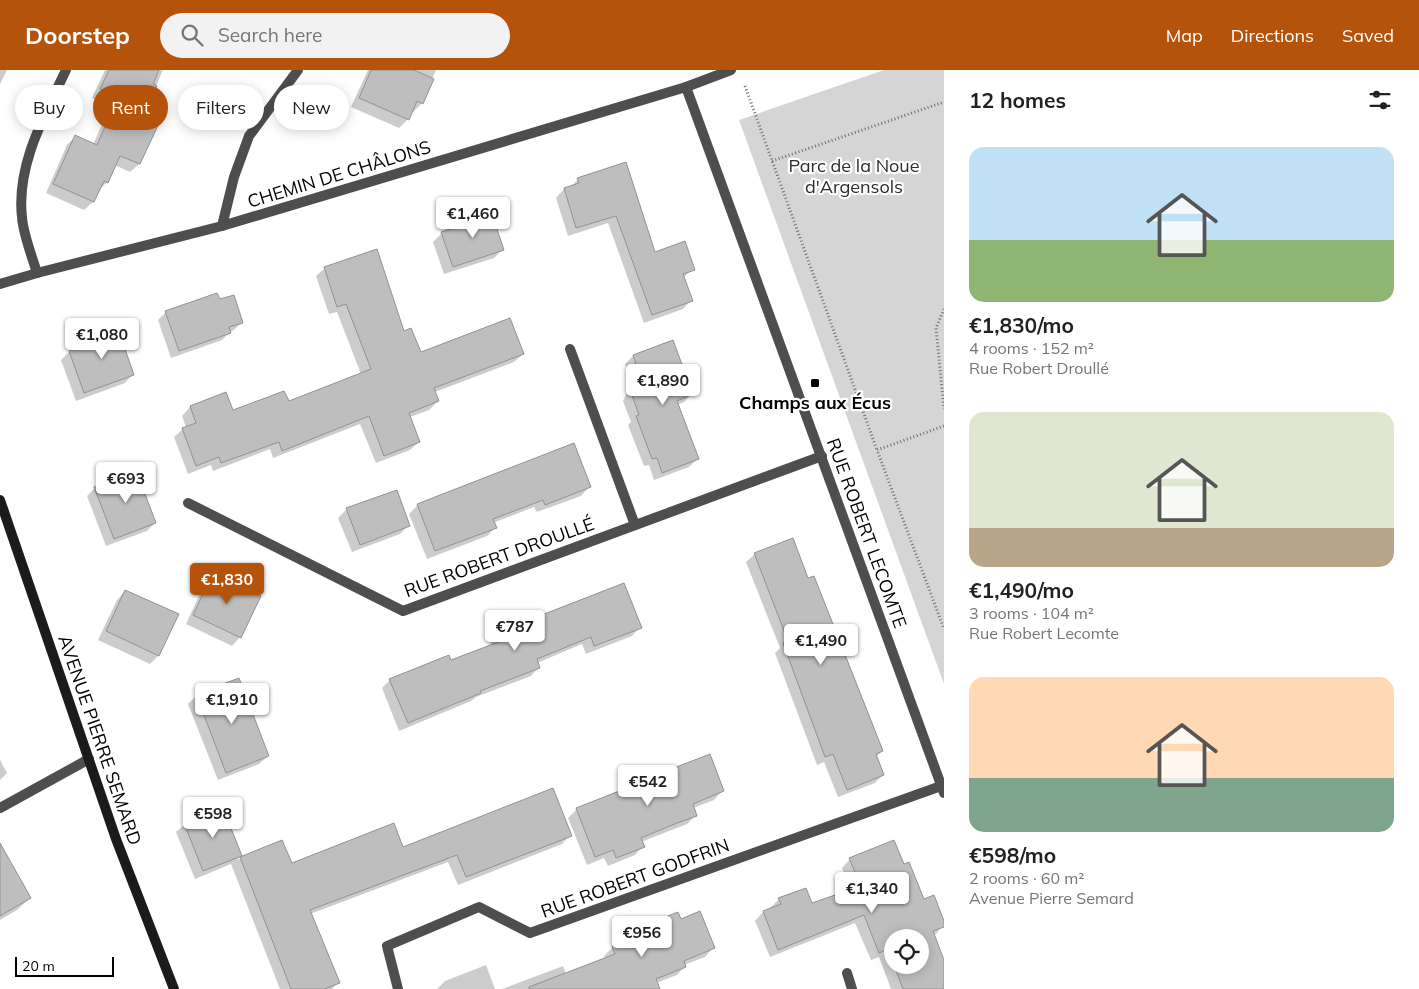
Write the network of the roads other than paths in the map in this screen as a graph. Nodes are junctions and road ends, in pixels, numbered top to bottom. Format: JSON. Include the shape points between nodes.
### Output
{"nodes":[{"id":1,"x":66,"y":70,"type":"edge"},
{"id":2,"x":298,"y":70,"type":"edge"},
{"id":3,"x":731,"y":70,"type":"edge"},
{"id":4,"x":686,"y":87,"type":"junction"},
{"id":5,"x":222,"y":226,"type":"junction"},
{"id":6,"x":37,"y":273,"type":"junction"},
{"id":7,"x":0,"y":284,"type":"edge"},
{"id":8,"x":570,"y":349,"type":"dead end"},
{"id":9,"x":822,"y":456,"type":"junction"},
{"id":10,"x":0,"y":500,"type":"edge"},
{"id":11,"x":188,"y":503,"type":"dead end"},
{"id":12,"x":635,"y":525,"type":"junction"},
{"id":13,"x":89,"y":759,"type":"junction"},
{"id":14,"x":943,"y":790,"type":"edge"},
{"id":15,"x":0,"y":808,"type":"edge"},
{"id":16,"x":847,"y":973,"type":"dead end"},
{"id":17,"x":174,"y":989,"type":"edge"},
{"id":18,"x":398,"y":989,"type":"edge"},
{"id":19,"x":852,"y":989,"type":"edge"}],
"edges":[{"from":1,"to":6,"type":"street","via":[[30,149],[23,186],[22,217]]},
{"from":2,"to":5,"type":"street","via":[[249,136],[234,176]]},
{"from":3,"to":4,"type":"street","name":"CHEMIN DE CHÂLONS"},
{"from":4,"to":5,"type":"street","name":"CHEMIN DE CHÂLONS"},
{"from":4,"to":9,"type":"street","name":"RUE ROBERT LECOMTE"},
{"from":5,"to":6,"type":"street","name":"CHEMIN DE CHÂLONS"},
{"from":6,"to":7,"type":"street","name":"CHEMIN DE CHÂLONS"},
{"from":8,"to":12,"type":"street"},
{"from":9,"to":12,"type":"street","name":"RUE ROBERT DROULLÉ"},
{"from":9,"to":14,"type":"street","name":"RUE ROBERT LECOMTE"},
{"from":10,"to":13,"type":"main road","name":"AVENUE PIERRE SEMARD"},
{"from":11,"to":12,"type":"street","name":"RUE ROBERT DROULLÉ","via":[[403,611]]},
{"from":13,"to":15,"type":"street"},
{"from":13,"to":17,"type":"main road","name":"AVENUE PIERRE SEMARD"},
{"from":14,"to":18,"type":"street","name":"RUE ROBERT GODFRIN","via":[[530,933],[479,907],[387,946]]},
{"from":16,"to":19,"type":"street"}]}
